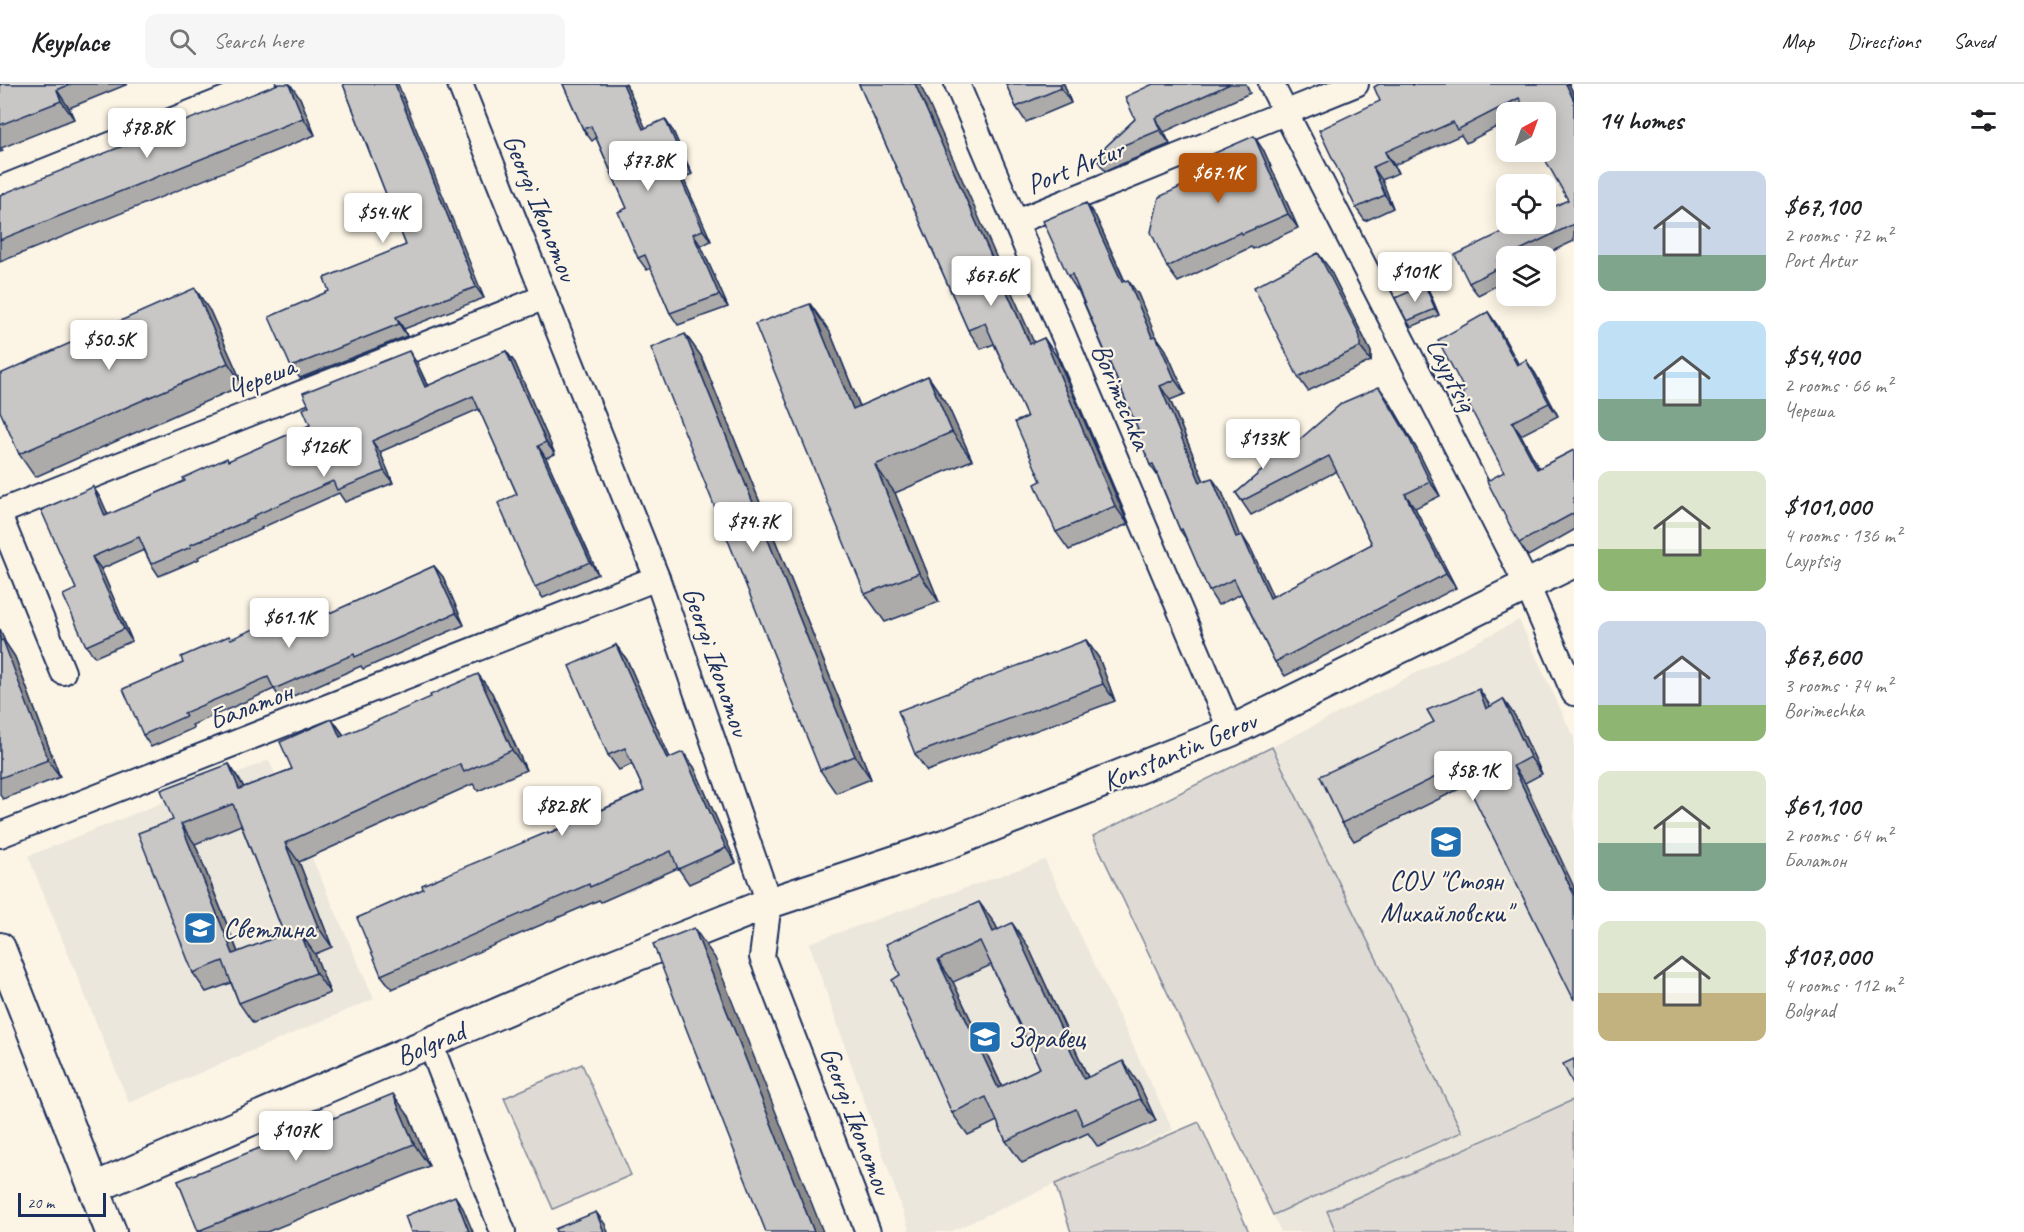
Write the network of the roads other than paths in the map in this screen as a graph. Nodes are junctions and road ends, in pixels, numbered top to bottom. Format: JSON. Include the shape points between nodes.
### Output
{"nodes":[{"id":1,"x":263,"y":84,"type":"edge"},
{"id":2,"x":460,"y":84,"type":"edge"},
{"id":3,"x":957,"y":84,"type":"edge"},
{"id":4,"x":1271,"y":84,"type":"edge"},
{"id":5,"x":1356,"y":84,"type":"edge"},
{"id":6,"x":1284,"y":112,"type":"junction"},
{"id":7,"x":0,"y":189,"type":"edge"},
{"id":8,"x":1016,"y":222,"type":"junction"},
{"id":9,"x":545,"y":297,"type":"junction"},
{"id":10,"x":0,"y":512,"type":"edge"},
{"id":11,"x":0,"y":517,"type":"edge"},
{"id":12,"x":1574,"y":562,"type":"edge"},
{"id":13,"x":657,"y":578,"type":"junction"},
{"id":14,"x":1527,"y":585,"type":"junction"},
{"id":15,"x":63,"y":672,"type":"dead end"},
{"id":16,"x":1574,"y":693,"type":"edge"},
{"id":17,"x":1231,"y":731,"type":"junction"},
{"id":18,"x":0,"y":835,"type":"edge"},
{"id":19,"x":769,"y":903,"type":"junction"},
{"id":20,"x":0,"y":948,"type":"edge"},
{"id":21,"x":430,"y":1043,"type":"junction"},
{"id":22,"x":94,"y":1188,"type":"junction"},
{"id":23,"x":111,"y":1232,"type":"edge"},
{"id":24,"x":503,"y":1232,"type":"edge"},
{"id":25,"x":868,"y":1232,"type":"edge"}],
"edges":[{"from":1,"to":7,"type":"street"},
{"from":2,"to":9,"type":"street","name":"Georgi Ikonomov"},
{"from":3,"to":8,"type":"street","name":"Borimechka"},
{"from":4,"to":6,"type":"street","name":"Layptsig"},
{"from":5,"to":6,"type":"street","name":"Port Artur"},
{"from":6,"to":8,"type":"street","name":"Port Artur"},
{"from":6,"to":14,"type":"street","name":"Layptsig"},
{"from":8,"to":17,"type":"street","name":"Borimechka"},
{"from":9,"to":10,"type":"street","name":"Череша"},
{"from":9,"to":13,"type":"street","name":"Georgi Ikonomov"},
{"from":11,"to":15,"type":"street"},
{"from":12,"to":14,"type":"street","name":"Konstantin Gerov"},
{"from":13,"to":18,"type":"street","name":"Балатон"},
{"from":13,"to":19,"type":"street","name":"Georgi Ikonomov"},
{"from":14,"to":16,"type":"street","name":"Layptsig"},
{"from":14,"to":17,"type":"street","name":"Konstantin Gerov"},
{"from":17,"to":19,"type":"street","name":"Konstantin Gerov","via":[[947,844]]},
{"from":19,"to":21,"type":"street","name":"Bolgrad"},
{"from":19,"to":25,"type":"street","name":"Georgi Ikonomov","via":[[762,957]]},
{"from":20,"to":22,"type":"street"},
{"from":21,"to":22,"type":"street","name":"Bolgrad"},
{"from":21,"to":24,"type":"street"},
{"from":22,"to":23,"type":"street"}]}
